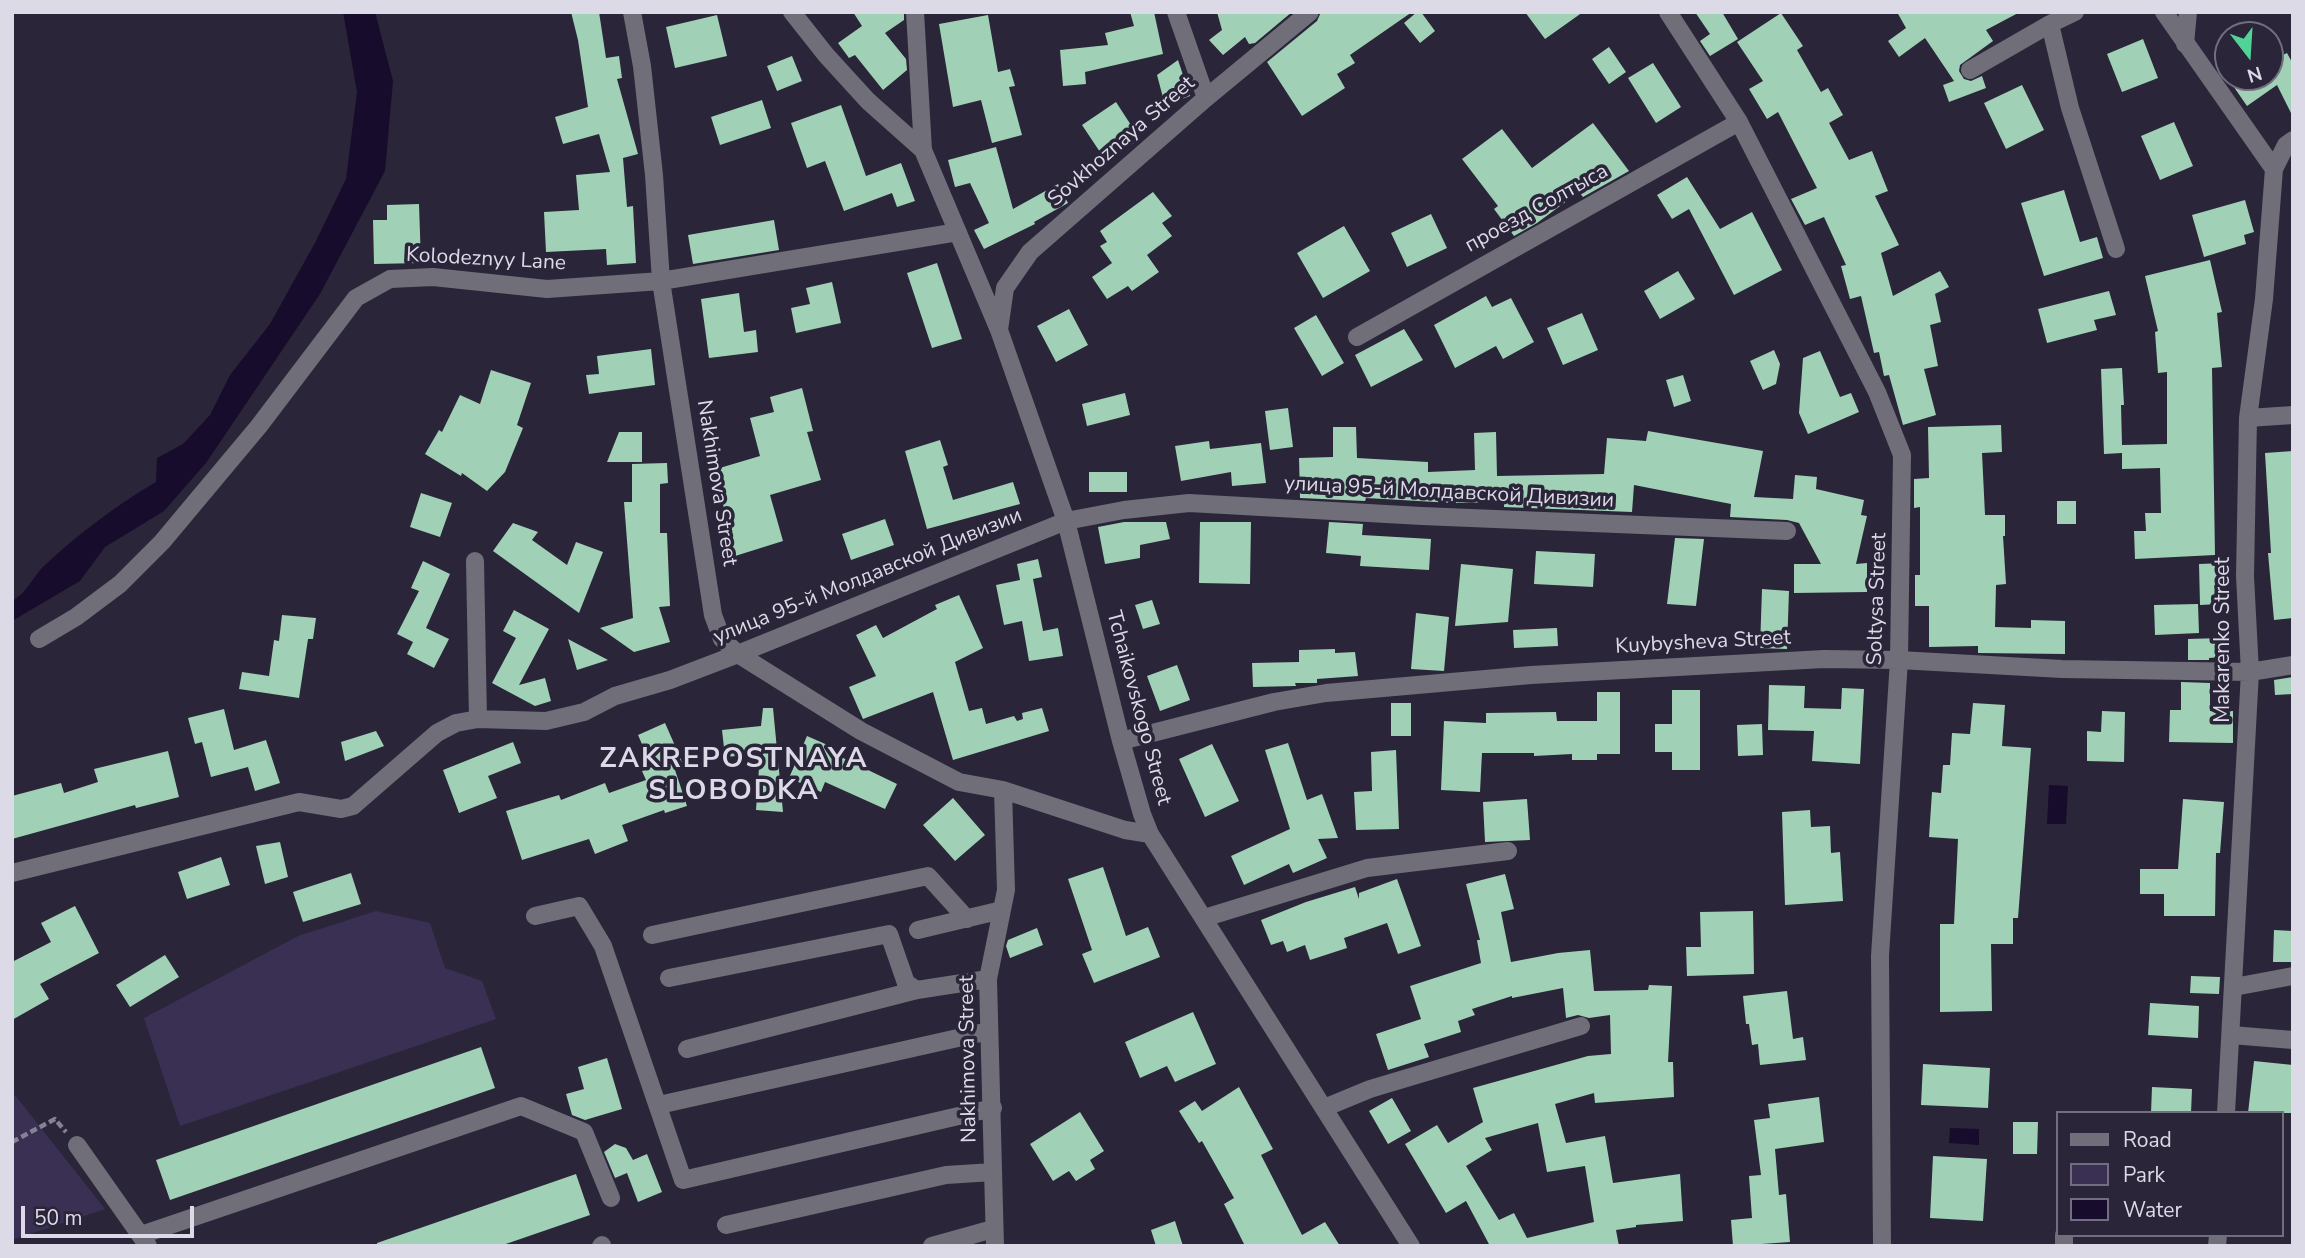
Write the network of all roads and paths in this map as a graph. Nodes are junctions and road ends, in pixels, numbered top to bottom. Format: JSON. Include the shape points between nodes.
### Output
{"nodes":[{"id":1,"x":632,"y":12,"type":"edge"},
{"id":2,"x":792,"y":12,"type":"edge"},
{"id":3,"x":915,"y":12,"type":"edge"},
{"id":4,"x":1177,"y":12,"type":"edge"},
{"id":5,"x":1310,"y":12,"type":"edge"},
{"id":6,"x":1668,"y":12,"type":"edge"},
{"id":7,"x":2075,"y":12,"type":"edge"},
{"id":8,"x":2164,"y":12,"type":"edge"},
{"id":9,"x":2188,"y":12,"type":"edge"},
{"id":10,"x":2050,"y":24,"type":"junction"},
{"id":11,"x":2185,"y":44,"type":"junction"},
{"id":12,"x":1970,"y":70,"type":"dead end"},
{"id":13,"x":1206,"y":98,"type":"junction"},
{"id":14,"x":1739,"y":122,"type":"junction"},
{"id":15,"x":2293,"y":140,"type":"edge"},
{"id":16,"x":923,"y":150,"type":"junction"},
{"id":17,"x":2274,"y":169,"type":"junction"},
{"id":18,"x":958,"y":232,"type":"junction"},
{"id":19,"x":2116,"y":249,"type":"dead end"},
{"id":20,"x":661,"y":281,"type":"junction"},
{"id":21,"x":999,"y":330,"type":"junction"},
{"id":22,"x":1357,"y":337,"type":"dead end"},
{"id":23,"x":2293,"y":415,"type":"edge"},
{"id":24,"x":2248,"y":418,"type":"junction"},
{"id":25,"x":1066,"y":521,"type":"junction"},
{"id":26,"x":1787,"y":531,"type":"dead end"},
{"id":27,"x":475,"y":561,"type":"dead end"},
{"id":28,"x":39,"y":639,"type":"dead end"},
{"id":29,"x":738,"y":654,"type":"junction"},
{"id":30,"x":1899,"y":660,"type":"junction"},
{"id":31,"x":2293,"y":665,"type":"edge"},
{"id":32,"x":2250,"y":672,"type":"junction"},
{"id":33,"x":478,"y":719,"type":"junction"},
{"id":34,"x":1121,"y":741,"type":"junction"},
{"id":35,"x":1003,"y":790,"type":"junction"},
{"id":36,"x":1150,"y":834,"type":"junction"},
{"id":37,"x":1507,"y":851,"type":"dead end"},
{"id":38,"x":12,"y":873,"type":"edge"},
{"id":39,"x":1002,"y":910,"type":"junction"},
{"id":40,"x":535,"y":916,"type":"dead end"},
{"id":41,"x":1203,"y":918,"type":"junction"},
{"id":42,"x":967,"y":919,"type":"junction"},
{"id":43,"x":918,"y":930,"type":"dead end"},
{"id":44,"x":652,"y":935,"type":"dead end"},
{"id":45,"x":2293,"y":975,"type":"edge"},
{"id":46,"x":670,"y":978,"type":"dead end"},
{"id":47,"x":988,"y":979,"type":"junction"},
{"id":48,"x":2234,"y":987,"type":"junction"},
{"id":49,"x":917,"y":990,"type":"junction"},
{"id":50,"x":1581,"y":1026,"type":"dead end"},
{"id":51,"x":989,"y":1031,"type":"junction"},
{"id":52,"x":2231,"y":1035,"type":"junction"},
{"id":53,"x":2293,"y":1040,"type":"edge"},
{"id":54,"x":687,"y":1049,"type":"dead end"},
{"id":55,"x":659,"y":1105,"type":"junction"},
{"id":56,"x":993,"y":1108,"type":"junction"},
{"id":57,"x":1324,"y":1108,"type":"junction"},
{"id":58,"x":2226,"y":1111,"type":"edge"},
{"id":59,"x":12,"y":1142,"type":"edge"},
{"id":60,"x":77,"y":1145,"type":"joint"},
{"id":61,"x":993,"y":1172,"type":"junction"},
{"id":62,"x":611,"y":1199,"type":"dead end"},
{"id":63,"x":726,"y":1225,"type":"dead end"},
{"id":64,"x":994,"y":1237,"type":"edge"},
{"id":65,"x":144,"y":1240,"type":"edge"},
{"id":66,"x":932,"y":1246,"type":"edge"},
{"id":67,"x":1411,"y":1246,"type":"edge"},
{"id":68,"x":1882,"y":1246,"type":"edge"}],
"edges":[{"from":1,"to":20,"type":"street","name":"Nakhimova Street","via":[[642,66]]},
{"from":2,"to":16,"type":"street","via":[[868,101]]},
{"from":3,"to":16,"type":"street"},
{"from":4,"to":13,"type":"street"},
{"from":5,"to":13,"type":"street","name":"Sovkhoznaya Street"},
{"from":6,"to":14,"type":"street","name":"Soltysa Street"},
{"from":7,"to":10,"type":"street"},
{"from":8,"to":11,"type":"street"},
{"from":9,"to":11,"type":"street"},
{"from":10,"to":12,"type":"street"},
{"from":10,"to":19,"type":"street","via":[[2070,108]]},
{"from":11,"to":17,"type":"street"},
{"from":13,"to":21,"type":"street","name":"Sovkhoznaya Street","via":[[1030,253],[1005,288]]},
{"from":14,"to":22,"type":"street","name":"проезд Солтыса"},
{"from":14,"to":30,"type":"street","name":"Soltysa Street","via":[[1877,392],[1902,455]]},
{"from":15,"to":17,"type":"street","name":"Makarenko Street"},
{"from":16,"to":18,"type":"street","name":"Tchaikovskogo Street"},
{"from":17,"to":24,"type":"street","name":"Makarenko Street","via":[[2264,299]]},
{"from":18,"to":20,"type":"street","name":"Kolodeznyy Lane"},
{"from":18,"to":21,"type":"street","name":"Tchaikovskogo Street"},
{"from":20,"to":28,"type":"street","name":"Kolodeznyy Lane","via":[[547,289],[433,276],[390,279],[356,298],[259,426],[162,542],[120,584]]},
{"from":20,"to":29,"type":"street","name":"Nakhimova Street","via":[[713,615],[722,639]]},
{"from":21,"to":25,"type":"street","name":"Tchaikovskogo Street"},
{"from":23,"to":24,"type":"street"},
{"from":24,"to":32,"type":"street","name":"Makarenko Street","via":[[2245,576]]},
{"from":25,"to":26,"type":"street","name":"улица 95-й Молдавской Дивизии","via":[[1189,503]]},
{"from":25,"to":29,"type":"street","name":"улица 95-й Молдавской Дивизии"},
{"from":25,"to":34,"type":"street","name":"Tchaikovskogo Street"},
{"from":27,"to":33,"type":"street"},
{"from":29,"to":33,"type":"street","name":"улица 95-й Молдавской Дивизии","via":[[615,696],[584,712],[546,721]]},
{"from":29,"to":35,"type":"street","name":"Nakhimova Street","via":[[861,731],[959,782]]},
{"from":30,"to":32,"type":"street","name":"Kuybysheva Street"},
{"from":30,"to":34,"type":"street","name":"Kuybysheva Street","via":[[1824,659],[1531,675],[1326,693]]},
{"from":30,"to":68,"type":"street","name":"Soltysa Street","via":[[1880,956]]},
{"from":31,"to":32,"type":"street","name":"Kuybysheva Street"},
{"from":32,"to":48,"type":"street","name":"Makarenko Street"},
{"from":33,"to":38,"type":"street","name":"улица 95-й Молдавской Дивизии","via":[[437,733],[353,806],[341,809],[299,802]]},
{"from":34,"to":36,"type":"street","name":"Tchaikovskogo Street"},
{"from":35,"to":36,"type":"street","name":"Nakhimova Street"},
{"from":35,"to":39,"type":"street","name":"Nakhimova Street","via":[[1006,890]]},
{"from":36,"to":41,"type":"street","name":"Tchaikovskogo Street"},
{"from":37,"to":41,"type":"street","via":[[1367,868]]},
{"from":39,"to":42,"type":"street"},
{"from":39,"to":47,"type":"street","name":"Nakhimova Street"},
{"from":40,"to":55,"type":"street","via":[[579,905],[603,946]]},
{"from":41,"to":57,"type":"street","name":"Tchaikovskogo Street"},
{"from":42,"to":43,"type":"street"},
{"from":42,"to":44,"type":"street","via":[[928,876]]},
{"from":45,"to":48,"type":"street"},
{"from":46,"to":49,"type":"street","via":[[889,934],[906,983]]},
{"from":47,"to":49,"type":"street"},
{"from":47,"to":51,"type":"street","name":"Nakhimova Street"},
{"from":48,"to":52,"type":"street","name":"Makarenko Street"},
{"from":49,"to":54,"type":"street"},
{"from":50,"to":57,"type":"street","via":[[1370,1089]]},
{"from":51,"to":55,"type":"street"},
{"from":51,"to":56,"type":"street","name":"Nakhimova Street"},
{"from":52,"to":53,"type":"street"},
{"from":52,"to":58,"type":"street","name":"Makarenko Street"},
{"from":55,"to":56,"type":"street","via":[[682,1180]]},
{"from":56,"to":61,"type":"street","name":"Nakhimova Street"},
{"from":57,"to":67,"type":"street","name":"Tchaikovskogo Street"},
{"from":59,"to":60,"type":"path","via":[[55,1119]]},
{"from":60,"to":65,"type":"street"},
{"from":61,"to":63,"type":"street","via":[[946,1175]]},
{"from":61,"to":64,"type":"street","name":"Nakhimova Street"},
{"from":62,"to":65,"type":"street","via":[[584,1132],[522,1106]]},
{"from":64,"to":66,"type":"street"}]}
